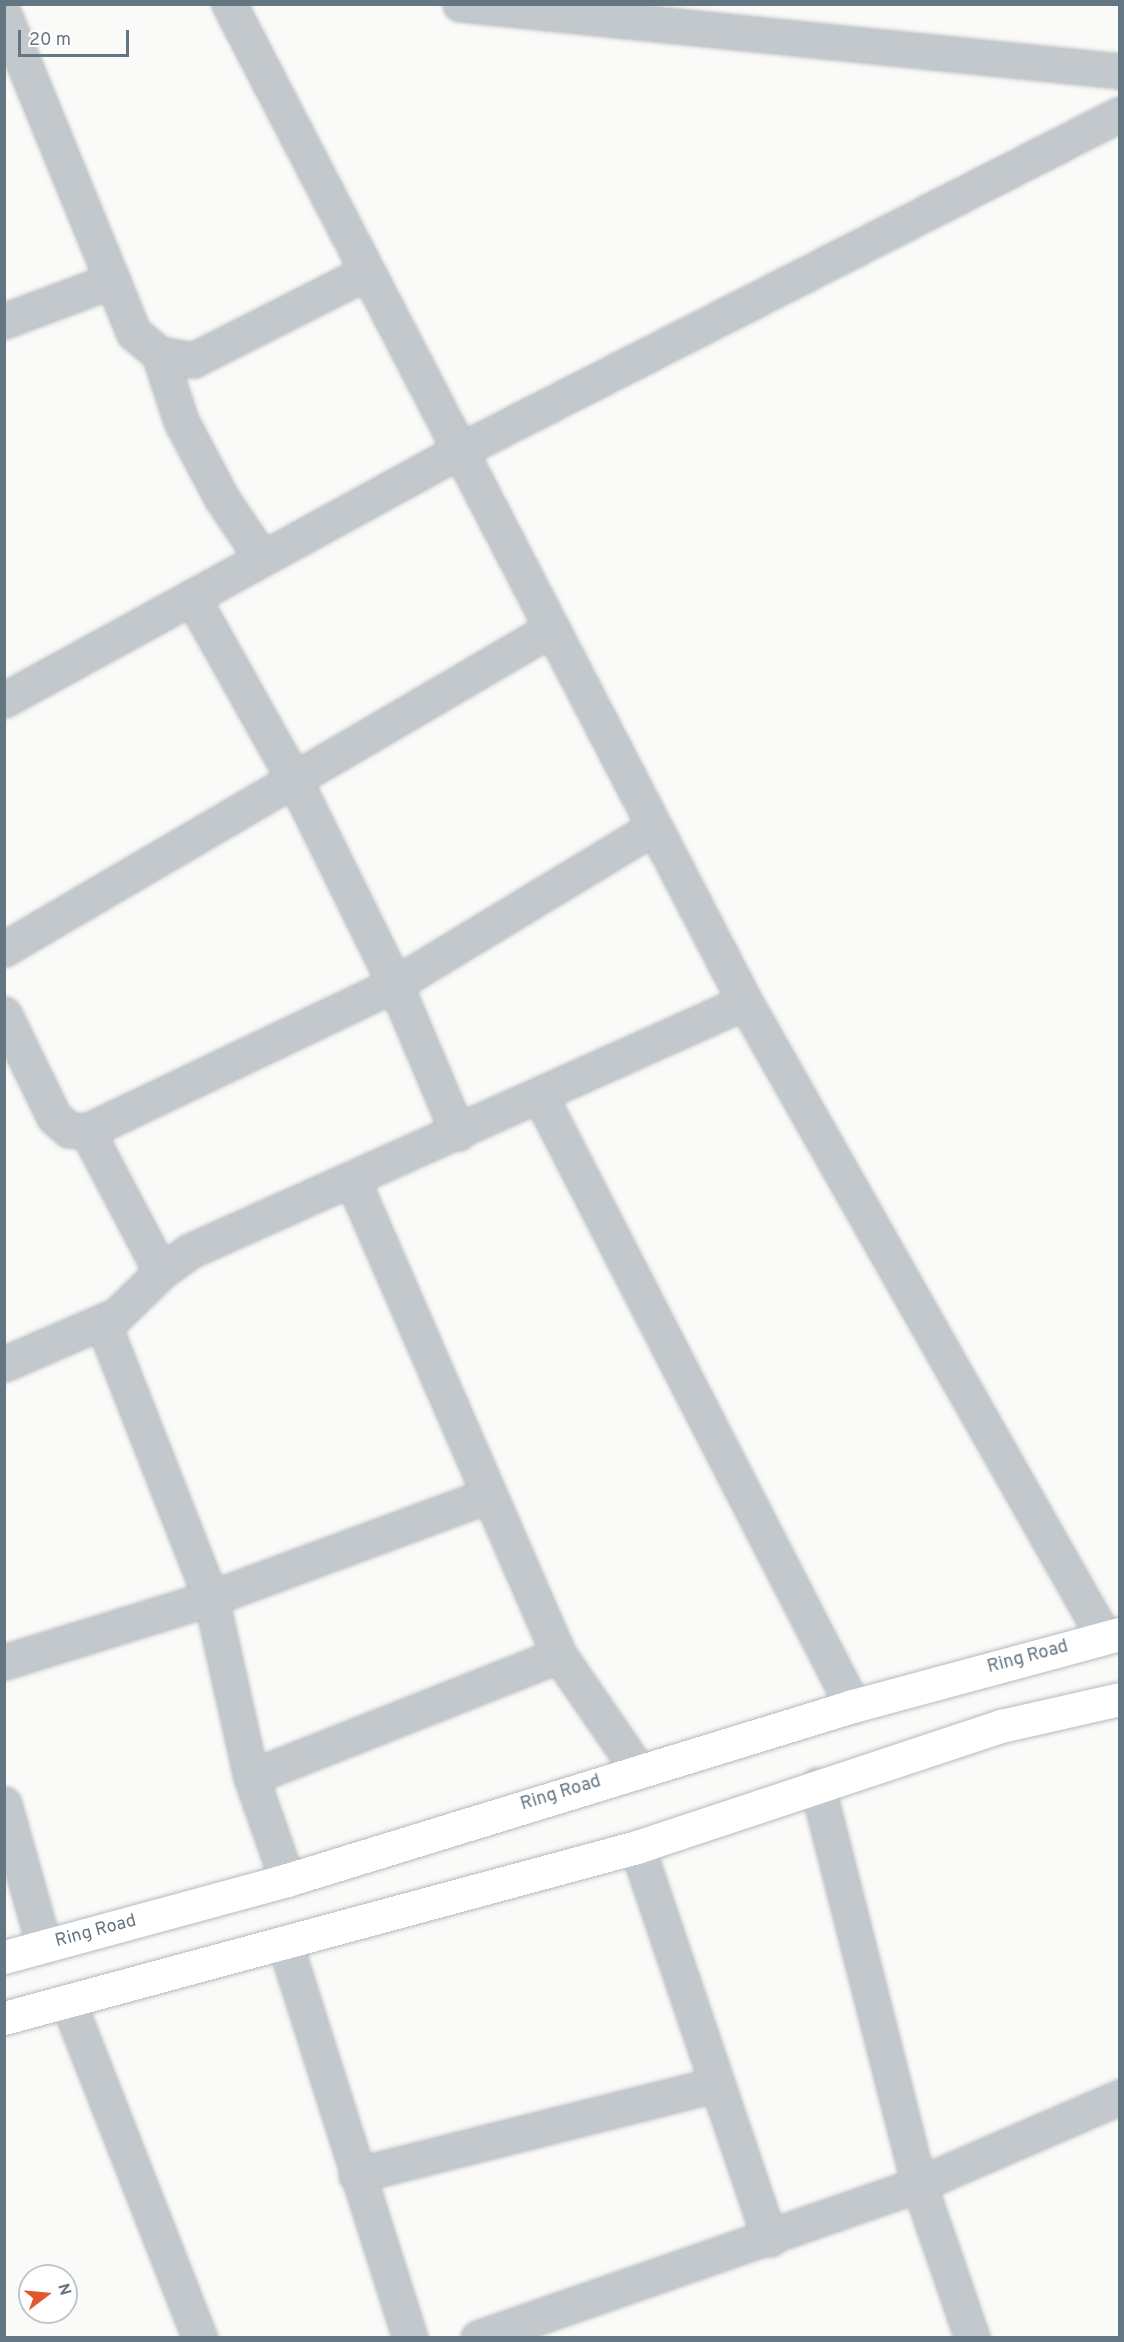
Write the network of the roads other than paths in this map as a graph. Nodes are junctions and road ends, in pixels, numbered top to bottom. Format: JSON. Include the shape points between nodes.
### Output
{"nodes":[{"id":1,"x":229,"y":4,"type":"edge"},
{"id":2,"x":460,"y":4,"type":"edge"},
{"id":3,"x":551,"y":9,"type":"edge"},
{"id":4,"x":4,"y":15,"type":"edge"},
{"id":5,"x":1119,"y":71,"type":"edge"},
{"id":6,"x":1119,"y":114,"type":"edge"},
{"id":7,"x":365,"y":273,"type":"junction"},
{"id":8,"x":113,"y":280,"type":"junction"},
{"id":9,"x":4,"y":321,"type":"edge"},
{"id":10,"x":159,"y":354,"type":"junction"},
{"id":11,"x":457,"y":452,"type":"junction"},
{"id":12,"x":262,"y":558,"type":"junction"},
{"id":13,"x":192,"y":597,"type":"junction"},
{"id":14,"x":550,"y":629,"type":"junction"},
{"id":15,"x":4,"y":700,"type":"edge"},
{"id":16,"x":295,"y":781,"type":"junction"},
{"id":17,"x":654,"y":827,"type":"junction"},
{"id":18,"x":4,"y":949,"type":"edge"},
{"id":19,"x":395,"y":984,"type":"junction"},
{"id":20,"x":745,"y":1002,"type":"junction"},
{"id":21,"x":4,"y":1014,"type":"edge"},
{"id":22,"x":540,"y":1096,"type":"junction"},
{"id":23,"x":87,"y":1131,"type":"junction"},
{"id":24,"x":458,"y":1133,"type":"junction"},
{"id":25,"x":353,"y":1181,"type":"junction"},
{"id":26,"x":161,"y":1272,"type":"junction"},
{"id":27,"x":103,"y":1323,"type":"junction"},
{"id":28,"x":4,"y":1364,"type":"edge"},
{"id":29,"x":489,"y":1495,"type":"junction"},
{"id":30,"x":211,"y":1598,"type":"junction"},
{"id":31,"x":1112,"y":1636,"type":"edge"},
{"id":32,"x":559,"y":1655,"type":"junction"},
{"id":33,"x":4,"y":1662,"type":"edge"},
{"id":34,"x":1119,"y":1699,"type":"edge"},
{"id":35,"x":854,"y":1706,"type":"junction"},
{"id":36,"x":638,"y":1770,"type":"junction"},
{"id":37,"x":251,"y":1778,"type":"junction"},
{"id":38,"x":817,"y":1785,"type":"junction"},
{"id":39,"x":4,"y":1804,"type":"edge"},
{"id":40,"x":637,"y":1847,"type":"junction"},
{"id":41,"x":287,"y":1880,"type":"junction"},
{"id":42,"x":285,"y":1944,"type":"junction"},
{"id":43,"x":44,"y":1946,"type":"junction"},
{"id":44,"x":4,"y":1957,"type":"edge"},
{"id":45,"x":68,"y":2002,"type":"junction"},
{"id":46,"x":4,"y":2018,"type":"edge"},
{"id":47,"x":717,"y":2084,"type":"junction"},
{"id":48,"x":1119,"y":2097,"type":"edge"},
{"id":49,"x":356,"y":2175,"type":"junction"},
{"id":50,"x":919,"y":2184,"type":"junction"},
{"id":51,"x":770,"y":2239,"type":"junction"},
{"id":52,"x":200,"y":2337,"type":"edge"},
{"id":53,"x":410,"y":2337,"type":"edge"},
{"id":54,"x":478,"y":2337,"type":"edge"},
{"id":55,"x":972,"y":2337,"type":"edge"}],
"edges":[{"from":1,"to":7,"type":"street"},
{"from":2,"to":3,"type":"street"},
{"from":3,"to":5,"type":"street"},
{"from":4,"to":8,"type":"street"},
{"from":6,"to":11,"type":"street"},
{"from":7,"to":10,"type":"street","via":[[193,360]]},
{"from":7,"to":11,"type":"street"},
{"from":8,"to":9,"type":"street"},
{"from":8,"to":10,"type":"street","via":[[134,333]]},
{"from":10,"to":12,"type":"street","via":[[182,421],[222,499]]},
{"from":11,"to":12,"type":"street"},
{"from":11,"to":14,"type":"street"},
{"from":12,"to":13,"type":"street"},
{"from":13,"to":15,"type":"street"},
{"from":13,"to":16,"type":"street"},
{"from":14,"to":16,"type":"street"},
{"from":14,"to":17,"type":"street"},
{"from":16,"to":18,"type":"street"},
{"from":16,"to":19,"type":"street"},
{"from":17,"to":19,"type":"street"},
{"from":17,"to":20,"type":"street"},
{"from":19,"to":23,"type":"street"},
{"from":19,"to":24,"type":"street"},
{"from":20,"to":22,"type":"street"},
{"from":20,"to":31,"type":"street"},
{"from":21,"to":23,"type":"street","via":[[54,1117],[69,1130]]},
{"from":22,"to":24,"type":"street"},
{"from":22,"to":35,"type":"street"},
{"from":23,"to":26,"type":"street"},
{"from":24,"to":25,"type":"street"},
{"from":25,"to":26,"type":"street","via":[[190,1251]]},
{"from":25,"to":29,"type":"street"},
{"from":26,"to":27,"type":"street"},
{"from":27,"to":28,"type":"street"},
{"from":27,"to":30,"type":"street"},
{"from":29,"to":30,"type":"street"},
{"from":29,"to":32,"type":"street"},
{"from":30,"to":33,"type":"street"},
{"from":30,"to":37,"type":"street"},
{"from":31,"to":35,"type":"main road","name":"Ring Road"},
{"from":32,"to":36,"type":"street"},
{"from":32,"to":37,"type":"street"},
{"from":34,"to":38,"type":"main road","via":[[1001,1726]]},
{"from":35,"to":36,"type":"main road","name":"Ring Road"},
{"from":36,"to":41,"type":"main road","name":"Ring Road"},
{"from":37,"to":41,"type":"street"},
{"from":38,"to":40,"type":"main road"},
{"from":38,"to":50,"type":"street"},
{"from":39,"to":43,"type":"street"},
{"from":40,"to":42,"type":"main road"},
{"from":40,"to":47,"type":"street"},
{"from":41,"to":43,"type":"main road","name":"Ring Road"},
{"from":42,"to":45,"type":"main road"},
{"from":42,"to":49,"type":"street"},
{"from":43,"to":44,"type":"main road","name":"Ring Road"},
{"from":45,"to":46,"type":"main road"},
{"from":45,"to":52,"type":"street"},
{"from":47,"to":49,"type":"street"},
{"from":47,"to":51,"type":"street"},
{"from":48,"to":50,"type":"street"},
{"from":49,"to":53,"type":"street"},
{"from":50,"to":51,"type":"street"},
{"from":50,"to":55,"type":"street"},
{"from":51,"to":54,"type":"street"}]}
